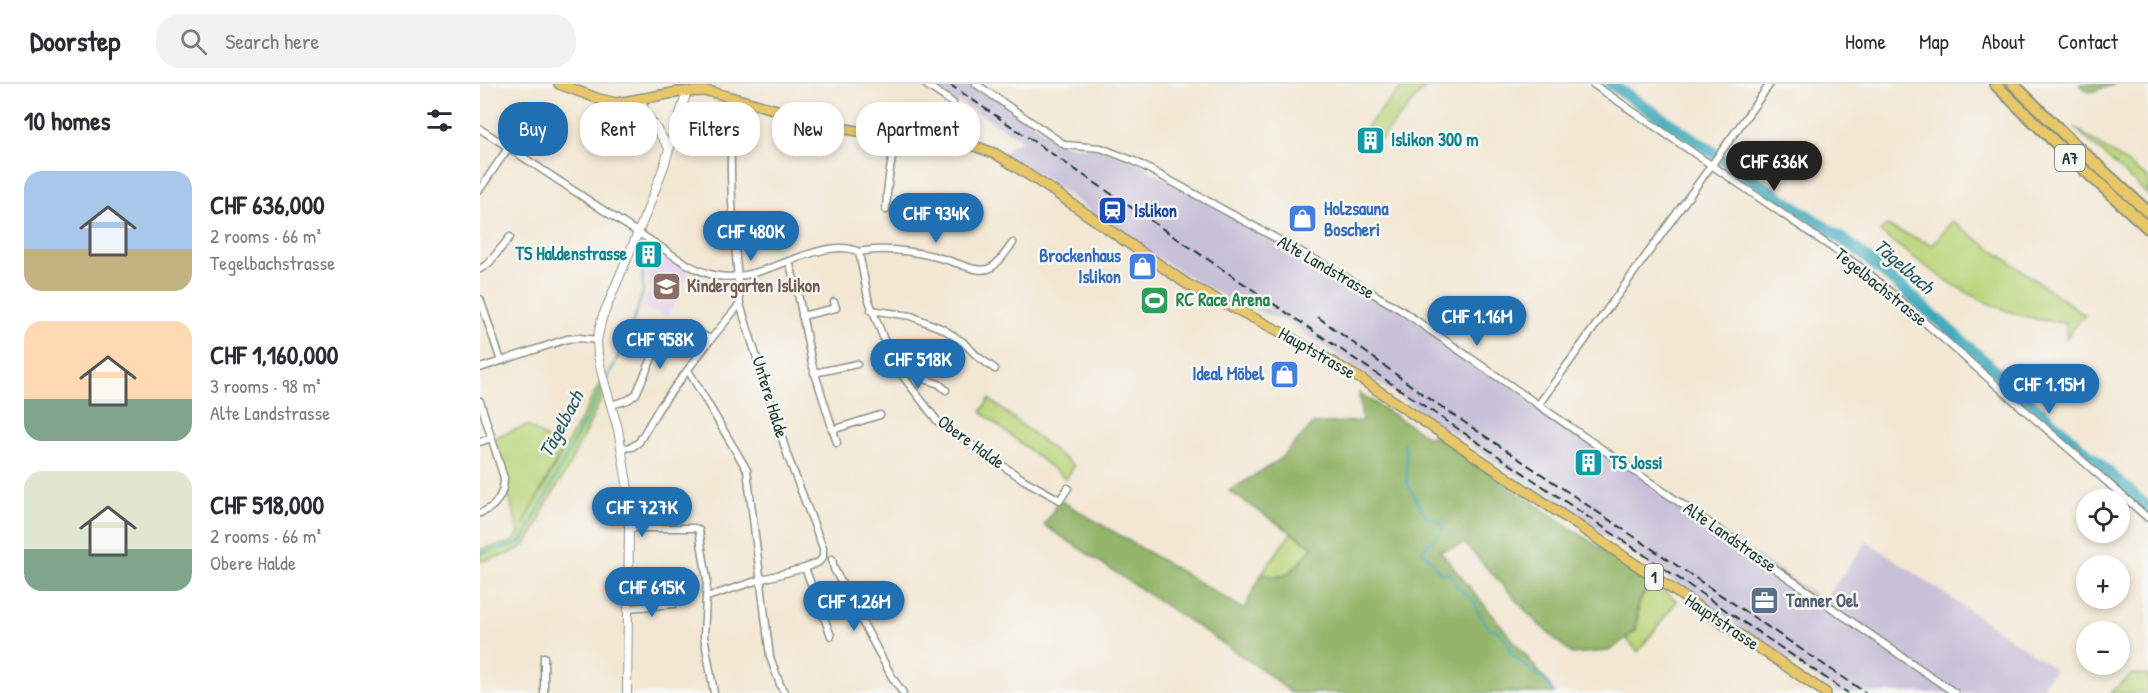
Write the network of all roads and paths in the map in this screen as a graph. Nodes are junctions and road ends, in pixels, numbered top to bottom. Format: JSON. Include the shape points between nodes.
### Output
{"nodes":[{"id":1,"x":558,"y":84,"type":"edge"},
{"id":2,"x":926,"y":84,"type":"edge"},
{"id":3,"x":976,"y":84,"type":"edge"},
{"id":4,"x":1593,"y":84,"type":"edge"},
{"id":5,"x":1770,"y":84,"type":"edge"},
{"id":6,"x":1995,"y":84,"type":"edge"},
{"id":7,"x":2013,"y":84,"type":"edge"},
{"id":8,"x":708,"y":88,"type":"edge"},
{"id":9,"x":687,"y":91,"type":"junction"},
{"id":10,"x":735,"y":98,"type":"junction"},
{"id":11,"x":640,"y":100,"type":"junction"},
{"id":12,"x":684,"y":102,"type":"edge"},
{"id":13,"x":952,"y":102,"type":"edge"},
{"id":14,"x":480,"y":129,"type":"edge"},
{"id":15,"x":856,"y":131,"type":"edge"},
{"id":16,"x":498,"y":141,"type":"edge"},
{"id":17,"x":669,"y":148,"type":"joint"},
{"id":18,"x":980,"y":148,"type":"edge"},
{"id":19,"x":503,"y":156,"type":"edge"},
{"id":20,"x":520,"y":156,"type":"edge"},
{"id":21,"x":890,"y":156,"type":"edge"},
{"id":22,"x":1714,"y":163,"type":"junction"},
{"id":23,"x":480,"y":189,"type":"edge"},
{"id":24,"x":886,"y":210,"type":"dead end"},
{"id":25,"x":2148,"y":212,"type":"edge"},
{"id":26,"x":2148,"y":228,"type":"edge"},
{"id":27,"x":638,"y":233,"type":"junction"},
{"id":28,"x":510,"y":237,"type":"dead end"},
{"id":29,"x":1013,"y":243,"type":"dead end"},
{"id":30,"x":859,"y":252,"type":"junction"},
{"id":31,"x":789,"y":261,"type":"junction"},
{"id":32,"x":480,"y":269,"type":"edge"},
{"id":33,"x":738,"y":277,"type":"junction"},
{"id":34,"x":480,"y":299,"type":"edge"},
{"id":35,"x":834,"y":302,"type":"dead end"},
{"id":36,"x":740,"y":304,"type":"junction"},
{"id":37,"x":871,"y":310,"type":"junction"},
{"id":38,"x":802,"y":316,"type":"junction"},
{"id":39,"x":711,"y":339,"type":"junction"},
{"id":40,"x":597,"y":340,"type":"junction"},
{"id":41,"x":501,"y":361,"type":"junction"},
{"id":42,"x":857,"y":364,"type":"dead end"},
{"id":43,"x":480,"y":368,"type":"edge"},
{"id":44,"x":995,"y":369,"type":"dead end"},
{"id":45,"x":688,"y":370,"type":"junction"},
{"id":46,"x":899,"y":371,"type":"junction"},
{"id":47,"x":814,"y":373,"type":"junction"},
{"id":48,"x":946,"y":390,"type":"dead end"},
{"id":49,"x":480,"y":401,"type":"edge"},
{"id":50,"x":1539,"y":404,"type":"junction"},
{"id":51,"x":611,"y":405,"type":"junction"},
{"id":52,"x":880,"y":415,"type":"dead end"},
{"id":53,"x":832,"y":430,"type":"junction"},
{"id":54,"x":491,"y":438,"type":"junction"},
{"id":55,"x":480,"y":442,"type":"edge"},
{"id":56,"x":837,"y":443,"type":"dead end"},
{"id":57,"x":622,"y":448,"type":"junction"},
{"id":58,"x":1068,"y":488,"type":"dead end"},
{"id":59,"x":480,"y":513,"type":"edge"},
{"id":60,"x":2148,"y":518,"type":"edge"},
{"id":61,"x":629,"y":528,"type":"junction"},
{"id":62,"x":832,"y":560,"type":"dead end"},
{"id":63,"x":804,"y":568,"type":"junction"},
{"id":64,"x":762,"y":579,"type":"junction"},
{"id":65,"x":707,"y":597,"type":"junction"},
{"id":66,"x":674,"y":604,"type":"dead end"},
{"id":67,"x":628,"y":608,"type":"junction"},
{"id":68,"x":831,"y":636,"type":"dead end"},
{"id":69,"x":544,"y":657,"type":"dead end"},
{"id":70,"x":544,"y":693,"type":"edge"},
{"id":71,"x":627,"y":693,"type":"edge"},
{"id":72,"x":714,"y":693,"type":"edge"},
{"id":73,"x":785,"y":693,"type":"edge"},
{"id":74,"x":903,"y":693,"type":"edge"},
{"id":75,"x":1826,"y":693,"type":"edge"},
{"id":76,"x":1955,"y":693,"type":"edge"}],
"edges":[{"from":1,"to":11,"type":"main road","name":"Hauptstrasse","number":"1","via":[[608,102]]},
{"from":2,"to":13,"type":"street"},
{"from":3,"to":50,"type":"street","name":"Alte Landstrasse","via":[[1065,145],[1101,148],[1134,161],[1316,260],[1401,310]]},
{"from":4,"to":22,"type":"street","name":"Tegelbachstrasse"},
{"from":5,"to":22,"type":"street"},
{"from":6,"to":26,"type":"highway","number":"A7"},
{"from":7,"to":25,"type":"highway","number":"A7"},
{"from":8,"to":9,"type":"main road","name":"Hauptstrasse","number":"1"},
{"from":8,"to":10,"type":"main road","name":"Hauptstrasse","number":"1"},
{"from":9,"to":11,"type":"main road","name":"Hauptstrasse","number":"1"},
{"from":9,"to":12,"type":"street"},
{"from":10,"to":15,"type":"main road","name":"Hauptstrasse","number":"1"},
{"from":10,"to":33,"type":"street","name":"Untere Halde","via":[[731,160]]},
{"from":11,"to":17,"type":"street"},
{"from":14,"to":16,"type":"street"},
{"from":17,"to":27,"type":"street"},
{"from":18,"to":75,"type":"main road","name":"Hauptstrasse","number":"1","via":[[1052,190],[1187,284],[1360,378]]},
{"from":19,"to":23,"type":"street"},
{"from":20,"to":27,"type":"street"},
{"from":21,"to":24,"type":"street"},
{"from":22,"to":50,"type":"street"},
{"from":22,"to":60,"type":"street","name":"Tegelbachstrasse","via":[[1876,279]]},
{"from":27,"to":33,"type":"street","via":[[698,270]]},
{"from":27,"to":40,"type":"street","via":[[602,318]]},
{"from":28,"to":32,"type":"street"},
{"from":29,"to":30,"type":"street","via":[[986,270],[939,257]]},
{"from":30,"to":31,"type":"street","via":[[839,247]]},
{"from":30,"to":37,"type":"street","name":"Obere Halde"},
{"from":31,"to":33,"type":"street"},
{"from":31,"to":38,"type":"street"},
{"from":33,"to":36,"type":"street","name":"Untere Halde"},
{"from":34,"to":41,"type":"street"},
{"from":35,"to":38,"type":"street","via":[[836,309]]},
{"from":36,"to":39,"type":"street"},
{"from":36,"to":63,"type":"street","name":"Untere Halde","via":[[788,457],[823,548],[819,562]]},
{"from":37,"to":44,"type":"street","via":[[911,316],[943,329]]},
{"from":37,"to":46,"type":"street","name":"Obere Halde"},
{"from":38,"to":47,"type":"street"},
{"from":39,"to":45,"type":"street"},
{"from":39,"to":51,"type":"street","via":[[674,323],[666,327],[636,394]]},
{"from":40,"to":41,"type":"street","via":[[567,339]]},
{"from":40,"to":51,"type":"street"},
{"from":41,"to":43,"type":"street"},
{"from":42,"to":47,"type":"street"},
{"from":45,"to":57,"type":"street","via":[[639,442]]},
{"from":45,"to":64,"type":"street","via":[[747,470]]},
{"from":46,"to":48,"type":"street"},
{"from":46,"to":58,"type":"street","name":"Obere Halde","via":[[938,422],[1060,500]]},
{"from":47,"to":53,"type":"street"},
{"from":49,"to":54,"type":"street"},
{"from":50,"to":76,"type":"street","name":"Alte Landstrasse"},
{"from":51,"to":57,"type":"street"},
{"from":52,"to":53,"type":"street"},
{"from":53,"to":56,"type":"street"},
{"from":54,"to":55,"type":"street"},
{"from":54,"to":59,"type":"street","via":[[504,489],[500,498]]},
{"from":57,"to":61,"type":"street"},
{"from":61,"to":65,"type":"street","via":[[699,530]]},
{"from":61,"to":67,"type":"street"},
{"from":62,"to":74,"type":"street"},
{"from":63,"to":64,"type":"street"},
{"from":63,"to":68,"type":"street"},
{"from":64,"to":65,"type":"street"},
{"from":64,"to":73,"type":"street","via":[[770,657]]},
{"from":65,"to":72,"type":"street","via":[[704,636]]},
{"from":66,"to":67,"type":"street"},
{"from":67,"to":71,"type":"street"},
{"from":69,"to":70,"type":"street"}]}
